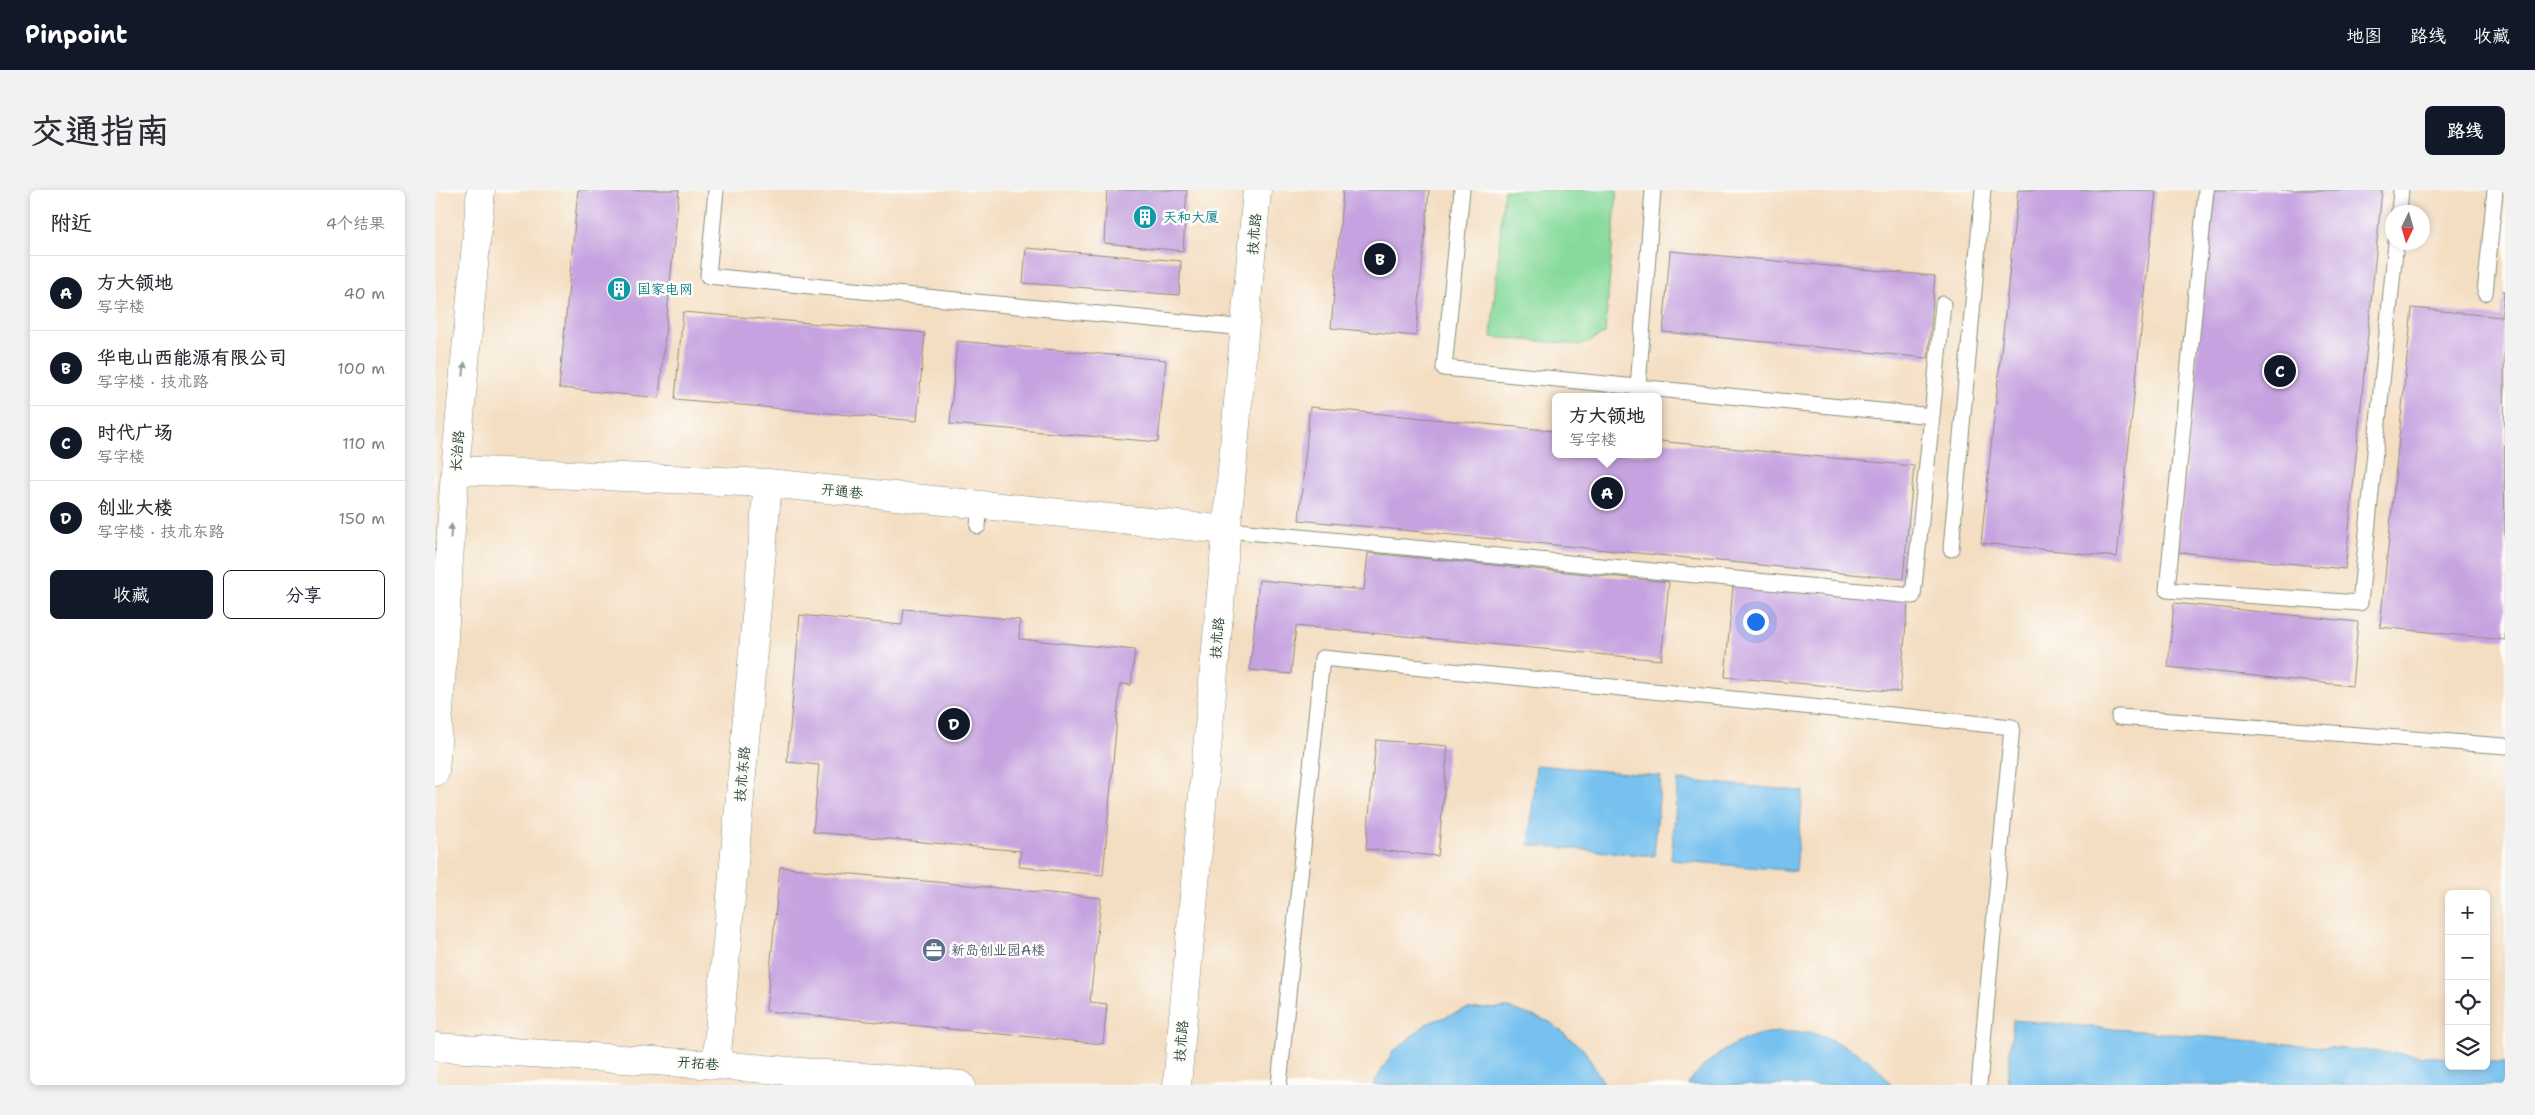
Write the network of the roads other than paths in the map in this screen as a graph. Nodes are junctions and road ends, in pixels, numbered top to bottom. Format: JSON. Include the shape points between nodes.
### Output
{"nodes":[{"id":1,"x":481,"y":190,"type":"edge"},
{"id":2,"x":716,"y":190,"type":"edge"},
{"id":3,"x":1257,"y":190,"type":"edge"},
{"id":4,"x":1462,"y":190,"type":"edge"},
{"id":5,"x":1653,"y":190,"type":"edge"},
{"id":6,"x":1983,"y":190,"type":"edge"},
{"id":7,"x":2206,"y":190,"type":"edge"},
{"id":8,"x":2401,"y":190,"type":"edge"},
{"id":9,"x":2495,"y":190,"type":"edge"},
{"id":10,"x":2400,"y":205,"type":"edge"},
{"id":11,"x":2395,"y":250,"type":"edge"},
{"id":12,"x":2485,"y":293,"type":"dead end"},
{"id":13,"x":1943,"y":304,"type":"dead end"},
{"id":14,"x":1245,"y":328,"type":"junction"},
{"id":15,"x":1638,"y":387,"type":"junction"},
{"id":16,"x":1932,"y":416,"type":"junction"},
{"id":17,"x":455,"y":470,"type":"junction"},
{"id":18,"x":768,"y":483,"type":"junction"},
{"id":19,"x":1227,"y":530,"type":"junction"},
{"id":20,"x":1951,"y":549,"type":"dead end"},
{"id":21,"x":2119,"y":717,"type":"dead end"},
{"id":22,"x":2505,"y":746,"type":"edge"},
{"id":23,"x":435,"y":772,"type":"edge"},
{"id":24,"x":435,"y":1047,"type":"edge"},
{"id":25,"x":716,"y":1064,"type":"junction"},
{"id":26,"x":961,"y":1085,"type":"edge"},
{"id":27,"x":1177,"y":1085,"type":"edge"},
{"id":28,"x":1279,"y":1085,"type":"edge"},
{"id":29,"x":1979,"y":1085,"type":"edge"}],
"edges":[{"from":17,"to":1,"type":"street","name":"长治路","one_way":true},
{"from":2,"to":14,"type":"lane","via":[[708,276]]},
{"from":3,"to":14,"type":"street","name":"技术路"},
{"from":4,"to":15,"type":"lane","via":[[1444,368]]},
{"from":5,"to":15,"type":"lane"},
{"from":6,"to":20,"type":"lane"},
{"from":7,"to":11,"type":"lane","via":[[2167,590],[2360,603]]},
{"from":8,"to":10,"type":"lane"},
{"from":9,"to":12,"type":"lane"},
{"from":13,"to":16,"type":"lane"},
{"from":14,"to":19,"type":"street","name":"技术路"},
{"from":15,"to":16,"type":"lane"},
{"from":16,"to":19,"type":"lane","via":[[1913,596]]},
{"from":17,"to":18,"type":"street","name":"开通巷"},
{"from":23,"to":17,"type":"street","name":"长治路","one_way":true},
{"from":18,"to":19,"type":"street","name":"开通巷","via":[[979,516]]},
{"from":18,"to":25,"type":"street","name":"技术东路"},
{"from":19,"to":27,"type":"street","name":"技术路"},
{"from":21,"to":22,"type":"lane"},
{"from":24,"to":25,"type":"street","name":"开拓巷"},
{"from":25,"to":26,"type":"street","name":"开拓巷"},
{"from":28,"to":29,"type":"lane","via":[[1322,658],[2012,727]]}]}
